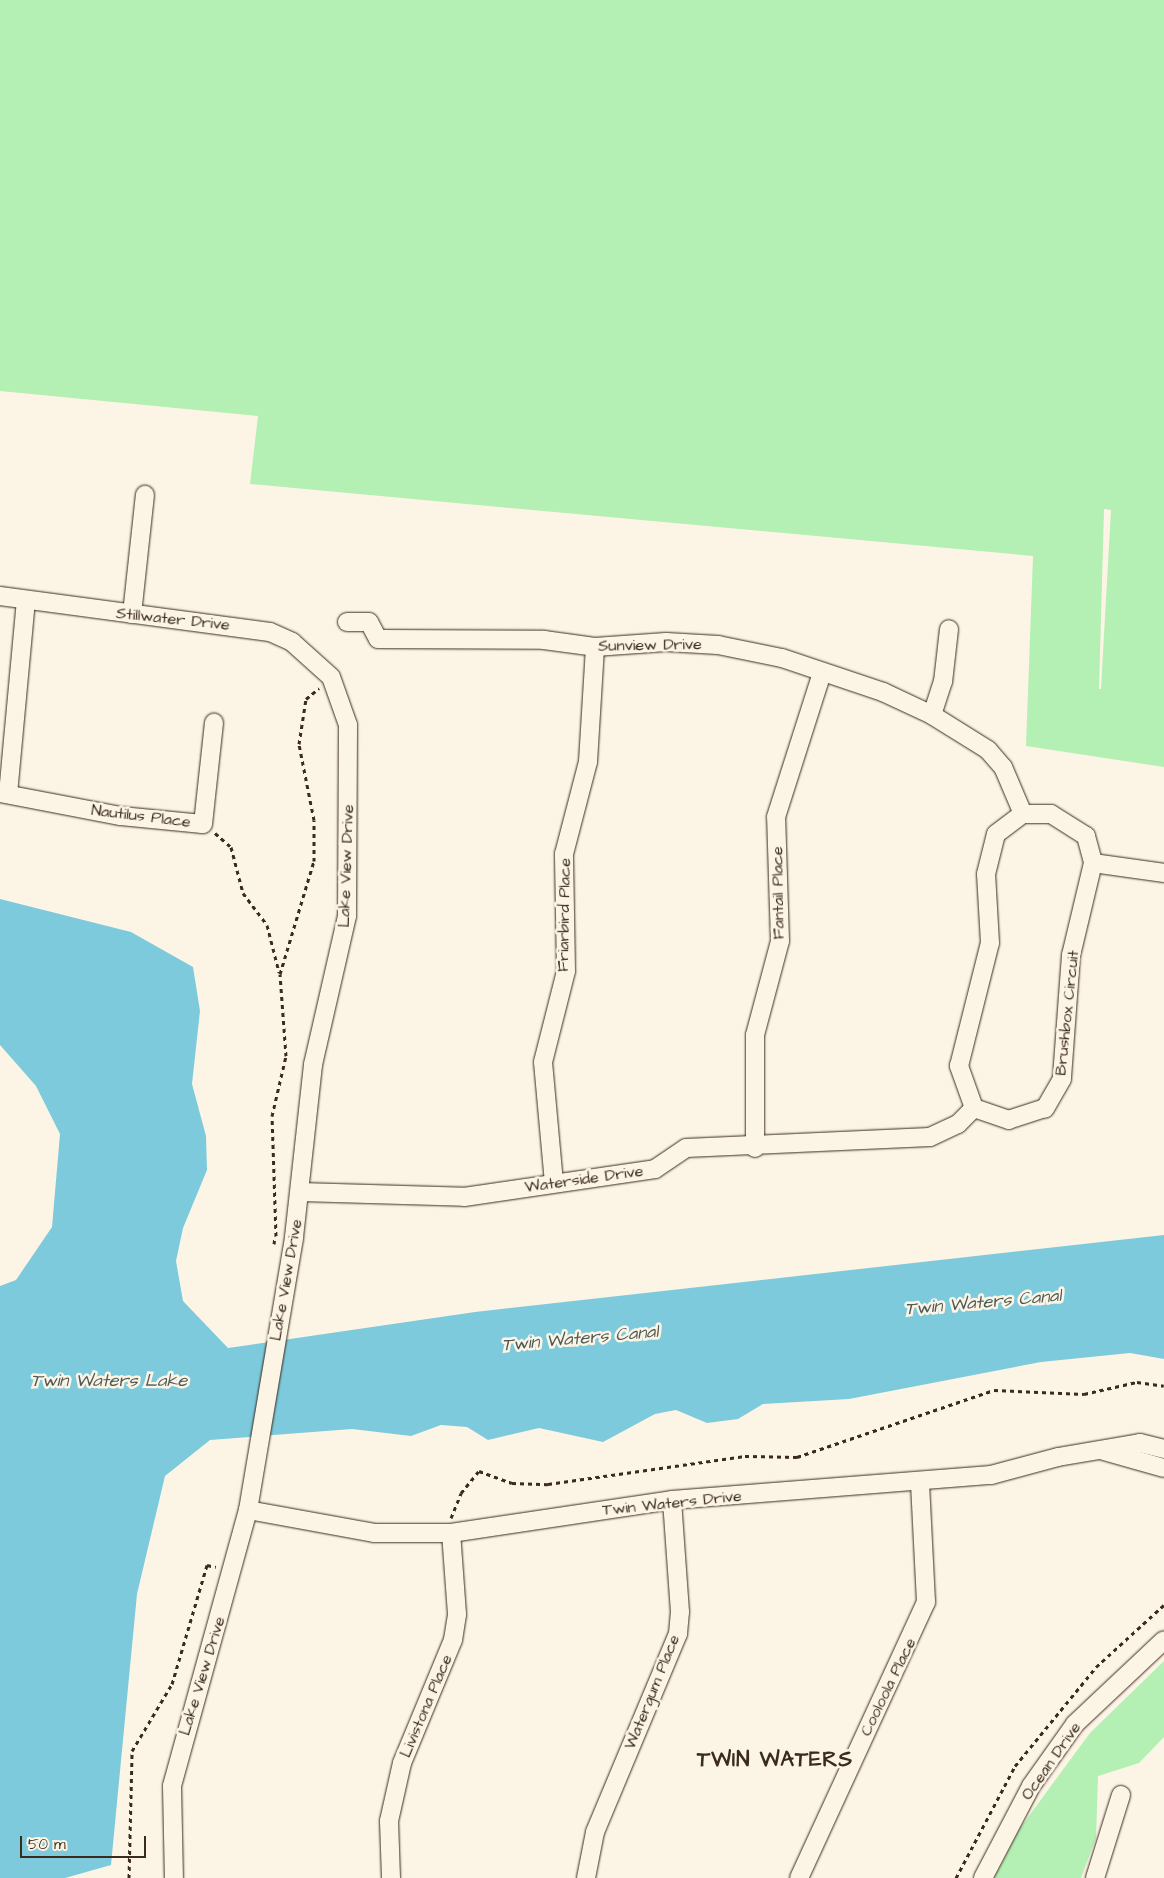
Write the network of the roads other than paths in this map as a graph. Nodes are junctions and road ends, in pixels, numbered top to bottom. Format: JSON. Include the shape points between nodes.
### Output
{"nodes":[{"id":1,"x":145,"y":495,"type":"dead end"},
{"id":2,"x":0,"y":596,"type":"edge"},
{"id":3,"x":26,"y":601,"type":"junction"},
{"id":4,"x":132,"y":614,"type":"junction"},
{"id":5,"x":347,"y":622,"type":"dead end"},
{"id":6,"x":949,"y":629,"type":"dead end"},
{"id":7,"x":595,"y":646,"type":"junction"},
{"id":8,"x":822,"y":673,"type":"junction"},
{"id":9,"x":331,"y":678,"type":"joint"},
{"id":10,"x":932,"y":714,"type":"junction"},
{"id":11,"x":214,"y":723,"type":"dead end"},
{"id":12,"x":4,"y":794,"type":"edge"},
{"id":13,"x":1023,"y":814,"type":"junction"},
{"id":14,"x":1093,"y":863,"type":"junction"},
{"id":15,"x":1164,"y":873,"type":"edge"},
{"id":16,"x":974,"y":1108,"type":"junction"},
{"id":17,"x":755,"y":1148,"type":"junction"},
{"id":18,"x":554,"y":1183,"type":"junction"},
{"id":19,"x":300,"y":1192,"type":"junction"},
{"id":20,"x":1097,"y":1449,"type":"junction"},
{"id":21,"x":1164,"y":1449,"type":"edge"},
{"id":22,"x":1164,"y":1468,"type":"edge"},
{"id":23,"x":920,"y":1484,"type":"junction"},
{"id":24,"x":672,"y":1500,"type":"junction"},
{"id":25,"x":248,"y":1510,"type":"junction"},
{"id":26,"x":451,"y":1534,"type":"junction"},
{"id":27,"x":1164,"y":1640,"type":"edge"},
{"id":28,"x":1122,"y":1795,"type":"dead end"},
{"id":29,"x":174,"y":1878,"type":"edge"},
{"id":30,"x":391,"y":1878,"type":"edge"},
{"id":31,"x":586,"y":1878,"type":"edge"},
{"id":32,"x":799,"y":1878,"type":"edge"},
{"id":33,"x":982,"y":1878,"type":"edge"},
{"id":34,"x":1095,"y":1878,"type":"edge"}],
"edges":[{"from":1,"to":4,"type":"street"},
{"from":2,"to":3,"type":"street","name":"Stillwater Drive"},
{"from":3,"to":4,"type":"street","name":"Stillwater Drive"},
{"from":3,"to":12,"type":"street","name":"Nautilus Place"},
{"from":4,"to":9,"type":"street","name":"Stillwater Drive","via":[[270,632],[292,642]]},
{"from":5,"to":7,"type":"street","name":"Sunview Drive","via":[[369,622],[378,639],[544,640]]},
{"from":6,"to":10,"type":"street","via":[[943,682]]},
{"from":7,"to":8,"type":"street","name":"Sunview Drive","via":[[666,642],[718,645]]},
{"from":7,"to":18,"type":"street","name":"Friarbird Place","via":[[588,762],[564,854],[566,971],[543,1062]]},
{"from":8,"to":10,"type":"street","name":"Sunview Drive","via":[[883,692]]},
{"from":8,"to":17,"type":"street","name":"Fantail Place","via":[[776,816],[780,942],[755,1035]]},
{"from":9,"to":19,"type":"street","name":"Lake View Drive","via":[[348,724],[347,916],[313,1065]]},
{"from":10,"to":13,"type":"street","name":"Sunview Drive","via":[[988,750],[1003,767]]},
{"from":11,"to":12,"type":"street","name":"Nautilus Place","via":[[203,824],[121,816]]},
{"from":13,"to":14,"type":"street","name":"Brushbox Circuit","via":[[1051,814],[1086,836]]},
{"from":13,"to":16,"type":"street","via":[[996,834],[986,874],[990,944],[959,1066]]},
{"from":14,"to":15,"type":"street"},
{"from":14,"to":16,"type":"street","name":"Brushbox Circuit","via":[[1071,955],[1062,1079],[1045,1108],[1009,1120]]},
{"from":16,"to":17,"type":"street","name":"Waterside Drive","via":[[958,1124],[930,1137]]},
{"from":17,"to":18,"type":"street","name":"Waterside Drive","via":[[686,1148],[655,1169]]},
{"from":18,"to":19,"type":"street","name":"Waterside Drive","via":[[464,1197]]},
{"from":19,"to":25,"type":"street","name":"Lake View Drive"},
{"from":20,"to":21,"type":"street","name":"Twin Waters Drive","via":[[1140,1443]]},
{"from":20,"to":22,"type":"street","name":"Twin Waters Drive"},
{"from":20,"to":23,"type":"street","name":"Twin Waters Drive","via":[[991,1475]]},
{"from":23,"to":24,"type":"street","name":"Twin Waters Drive"},
{"from":23,"to":32,"type":"street","name":"Cooloola Place","via":[[926,1602]]},
{"from":24,"to":26,"type":"street","name":"Twin Waters Drive"},
{"from":24,"to":31,"type":"street","name":"Watergum Place","via":[[680,1612],[678,1634],[595,1832]]},
{"from":25,"to":26,"type":"street","name":"Twin Waters Drive","via":[[374,1533]]},
{"from":25,"to":29,"type":"street","name":"Lake View Drive","via":[[218,1630],[174,1777],[169,1815]]},
{"from":26,"to":30,"type":"street","name":"Livistona Place","via":[[457,1614],[453,1640],[402,1763],[389,1829]]},
{"from":27,"to":33,"type":"street","name":"Ocean Drive","via":[[1075,1724],[1031,1786]]},
{"from":28,"to":34,"type":"street"}]}
